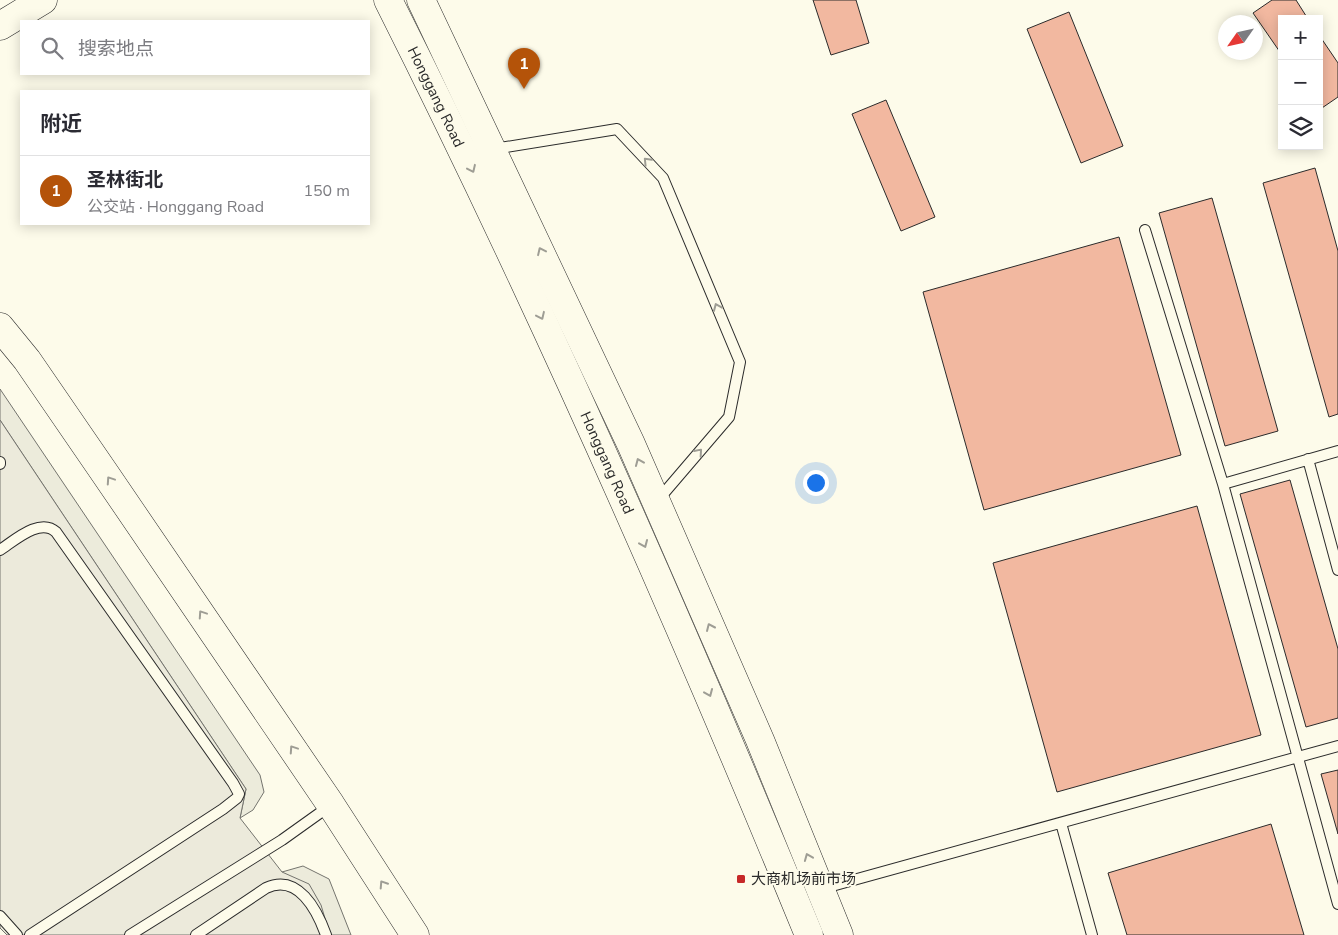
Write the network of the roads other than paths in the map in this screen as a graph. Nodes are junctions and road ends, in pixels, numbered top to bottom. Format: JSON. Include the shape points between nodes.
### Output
{"nodes":[{"id":1,"x":43,"y":0,"type":"edge"},
{"id":2,"x":388,"y":0,"type":"edge"},
{"id":3,"x":421,"y":0,"type":"edge"},
{"id":4,"x":0,"y":26,"type":"edge"},
{"id":5,"x":494,"y":149,"type":"junction"},
{"id":6,"x":1145,"y":230,"type":"dead end"},
{"id":7,"x":0,"y":328,"type":"edge"},
{"id":8,"x":1338,"y":450,"type":"edge"},
{"id":9,"x":1308,"y":459,"type":"junction"},
{"id":10,"x":1223,"y":484,"type":"junction"},
{"id":11,"x":656,"y":502,"type":"junction"},
{"id":12,"x":0,"y":550,"type":"edge"},
{"id":13,"x":1338,"y":570,"type":"edge"},
{"id":14,"x":1338,"y":746,"type":"edge"},
{"id":15,"x":1297,"y":757,"type":"junction"},
{"id":16,"x":331,"y":805,"type":"junction"},
{"id":17,"x":1061,"y":823,"type":"junction"},
{"id":18,"x":820,"y":889,"type":"junction"},
{"id":19,"x":1338,"y":904,"type":"edge"},
{"id":20,"x":0,"y":916,"type":"edge"},
{"id":21,"x":17,"y":935,"type":"edge"},
{"id":22,"x":30,"y":935,"type":"edge"},
{"id":23,"x":130,"y":935,"type":"edge"},
{"id":24,"x":196,"y":935,"type":"edge"},
{"id":25,"x":326,"y":935,"type":"edge"},
{"id":26,"x":415,"y":935,"type":"edge"},
{"id":27,"x":809,"y":935,"type":"edge"},
{"id":28,"x":839,"y":935,"type":"edge"},
{"id":29,"x":1092,"y":935,"type":"edge"}],
"edges":[{"from":1,"to":4,"type":"main road"},
{"from":2,"to":27,"type":"main road","name":"Honggang Road","one_way":true,"via":[[468,158],[604,451],[730,742]]},
{"from":3,"to":5,"type":"main road","name":"Honggang Road"},
{"from":11,"to":5,"type":"main road","name":"Honggang Road","one_way":true},
{"from":11,"to":5,"type":"lane","one_way":true,"via":[[729,417],[740,362],[664,178],[616,129]]},
{"from":6,"to":10,"type":"lane"},
{"from":16,"to":7,"type":"main road","one_way":true,"via":[[106,475]]},
{"from":8,"to":9,"type":"lane"},
{"from":9,"to":10,"type":"lane"},
{"from":9,"to":13,"type":"lane"},
{"from":10,"to":15,"type":"lane"},
{"from":18,"to":11,"type":"main road","name":"Honggang Road","one_way":true,"via":[[760,740]]},
{"from":12,"to":22,"type":"lane","via":[[39,528],[48,527],[56,532],[239,794],[223,809]]},
{"from":14,"to":15,"type":"lane"},
{"from":15,"to":17,"type":"lane"},
{"from":15,"to":19,"type":"lane"},
{"from":16,"to":23,"type":"lane","via":[[282,840]]},
{"from":26,"to":16,"type":"main road","one_way":true},
{"from":17,"to":18,"type":"lane"},
{"from":17,"to":29,"type":"lane"},
{"from":18,"to":28,"type":"main road","name":"Honggang Road"},
{"from":20,"to":21,"type":"lane"},
{"from":24,"to":25,"type":"lane","via":[[266,888],[284,884],[302,894],[314,909]]}]}
